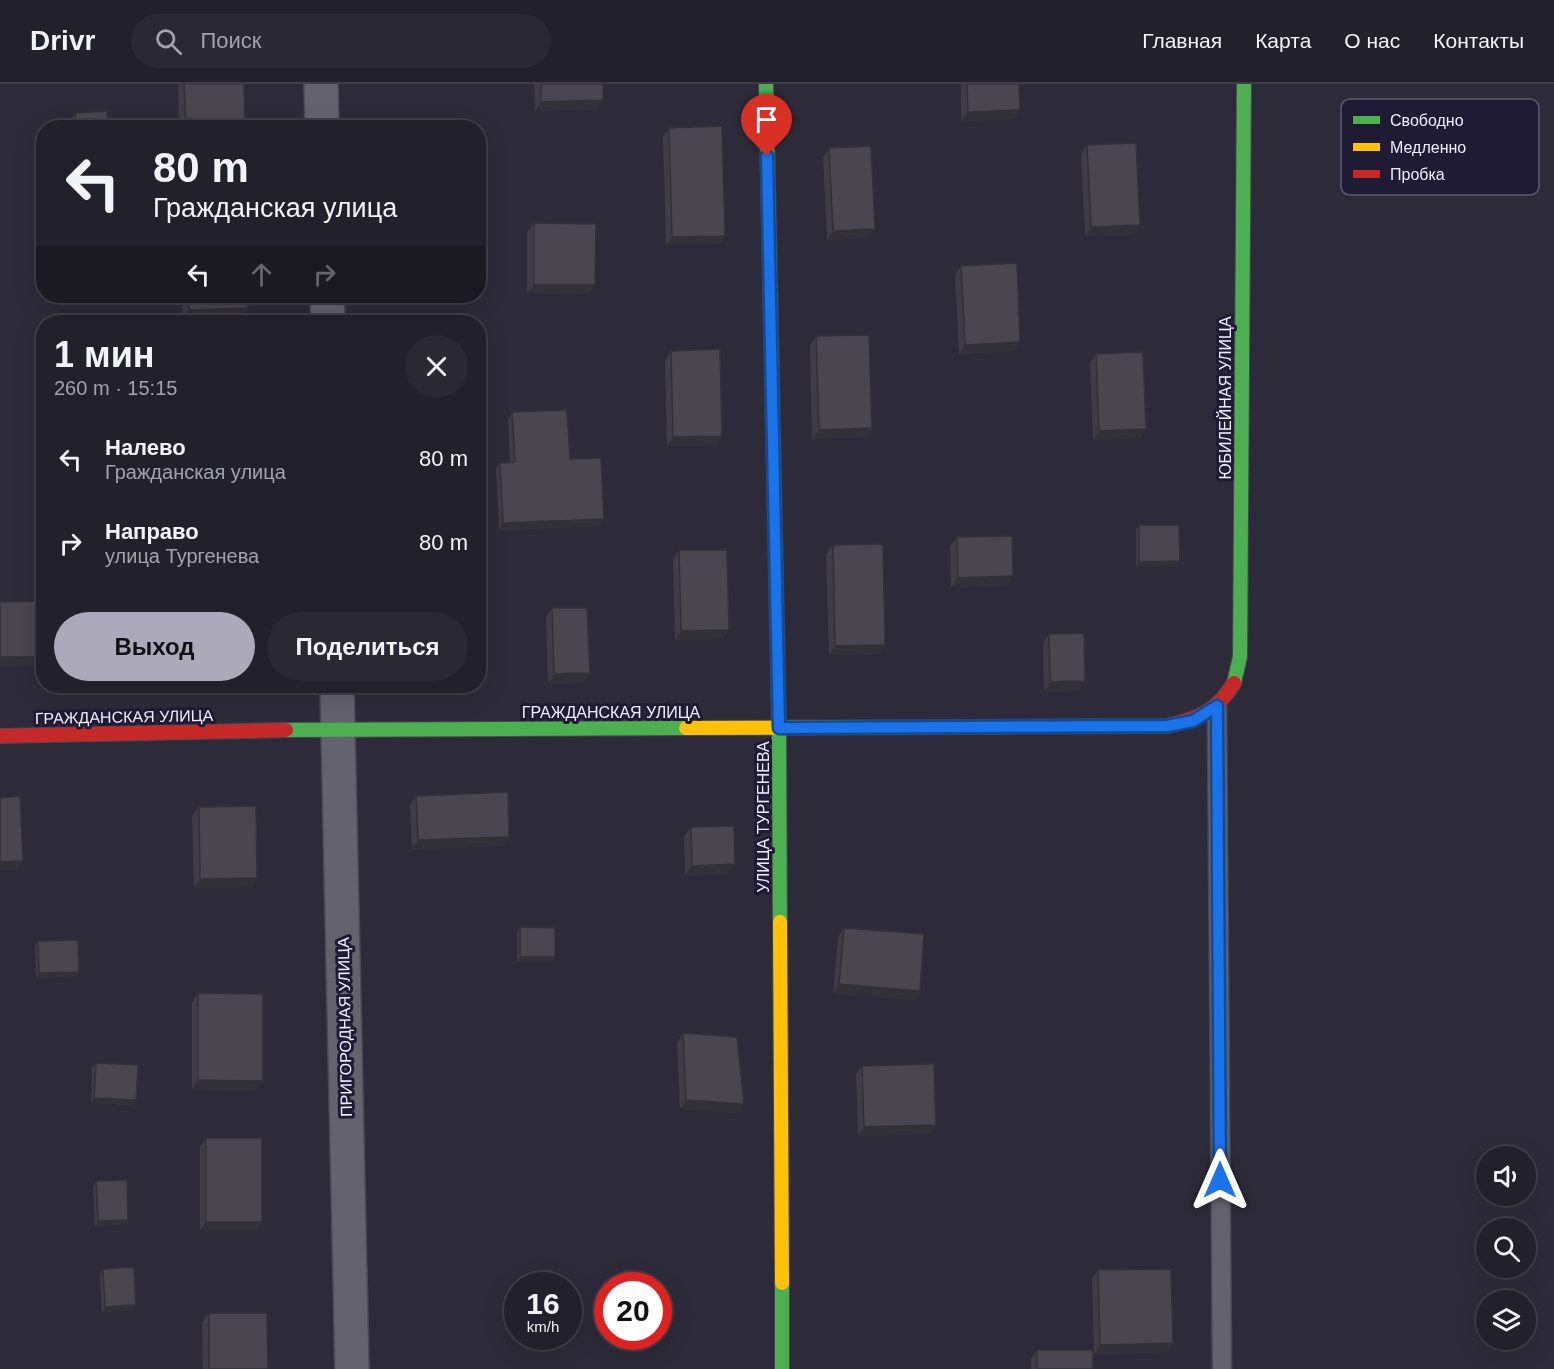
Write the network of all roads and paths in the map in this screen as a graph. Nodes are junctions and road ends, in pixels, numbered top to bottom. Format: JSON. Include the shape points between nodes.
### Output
{"nodes":[{"id":1,"x":321,"y":84,"type":"edge"},
{"id":2,"x":765,"y":84,"type":"edge"},
{"id":3,"x":1244,"y":84,"type":"edge"},
{"id":4,"x":322,"y":120,"type":"edge"},
{"id":5,"x":337,"y":693,"type":"edge"},
{"id":6,"x":1217,"y":706,"type":"junction"},
{"id":7,"x":779,"y":728,"type":"junction"},
{"id":8,"x":339,"y":729,"type":"junction"},
{"id":9,"x":0,"y":736,"type":"edge"},
{"id":10,"x":352,"y":1369,"type":"edge"},
{"id":11,"x":782,"y":1369,"type":"edge"},
{"id":12,"x":1222,"y":1369,"type":"edge"}],
"edges":[{"from":1,"to":4,"type":"street"},
{"from":2,"to":7,"type":"street","name":"УЛИЦА ТУРГЕНЕВА"},
{"from":3,"to":6,"type":"street","name":"ЮБИЛЕЙНАЯ УЛИЦА","via":[[1240,657],[1234,684]]},
{"from":5,"to":8,"type":"street","name":"ПРИГОРОДНАЯ УЛИЦА"},
{"from":6,"to":7,"type":"street","name":"ГРАЖДАНСКАЯ УЛИЦА","via":[[1193,721],[1167,726]]},
{"from":6,"to":12,"type":"lane"},
{"from":7,"to":8,"type":"street","name":"ГРАЖДАНСКАЯ УЛИЦА"},
{"from":7,"to":11,"type":"street","name":"УЛИЦА ТУРГЕНЕВА"},
{"from":8,"to":9,"type":"street","name":"ГРАЖДАНСКАЯ УЛИЦА"},
{"from":8,"to":10,"type":"street","name":"ПРИГОРОДНАЯ УЛИЦА"}]}
